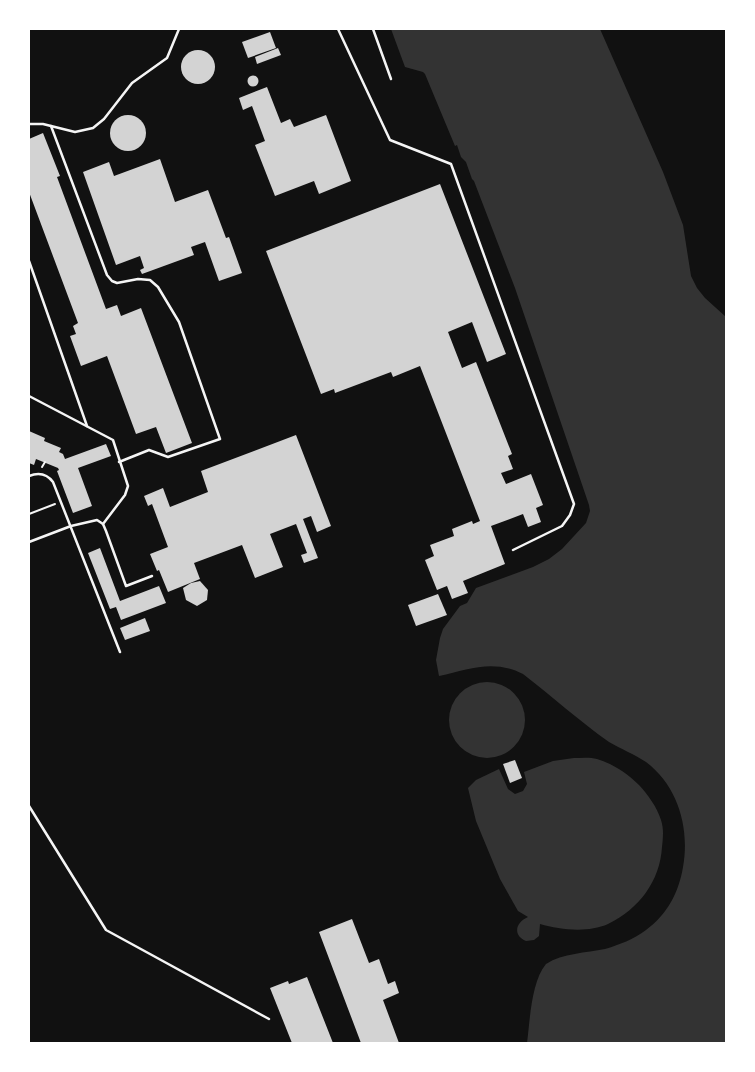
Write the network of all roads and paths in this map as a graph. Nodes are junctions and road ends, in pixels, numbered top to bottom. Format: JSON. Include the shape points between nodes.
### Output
{"nodes":[{"id":1,"x":179,"y":29,"type":"edge"},
{"id":2,"x":338,"y":29,"type":"edge"},
{"id":3,"x":373,"y":29,"type":"edge"},
{"id":4,"x":391,"y":79,"type":"dead end"},
{"id":5,"x":29,"y":124,"type":"edge"},
{"id":6,"x":51,"y":126,"type":"junction"},
{"id":7,"x":29,"y":261,"type":"edge"},
{"id":8,"x":29,"y":396,"type":"edge"},
{"id":9,"x":88,"y":427,"type":"junction"},
{"id":10,"x":120,"y":462,"type":"junction"},
{"id":11,"x":29,"y":476,"type":"edge"},
{"id":12,"x":61,"y":502,"type":"junction"},
{"id":13,"x":29,"y":514,"type":"edge"},
{"id":14,"x":103,"y":524,"type":"junction"},
{"id":15,"x":71,"y":526,"type":"junction"},
{"id":16,"x":29,"y":542,"type":"edge"},
{"id":17,"x":513,"y":550,"type":"dead end"},
{"id":18,"x":152,"y":576,"type":"dead end"},
{"id":19,"x":120,"y":652,"type":"dead end"},
{"id":20,"x":29,"y":806,"type":"edge"},
{"id":21,"x":269,"y":1019,"type":"dead end"}],
"edges":[{"from":1,"to":6,"type":"lane","via":[[166,58],[132,82],[104,119],[93,128],[75,132]]},
{"from":2,"to":17,"type":"lane","via":[[390,140],[451,164],[574,504],[562,526]]},
{"from":3,"to":4,"type":"lane"},
{"from":5,"to":6,"type":"lane"},
{"from":6,"to":10,"type":"lane","via":[[107,275],[117,284],[138,279],[154,281],[179,322],[220,439],[168,457],[148,450]]},
{"from":7,"to":9,"type":"lane"},
{"from":8,"to":9,"type":"lane"},
{"from":9,"to":10,"type":"lane","via":[[112,440]]},
{"from":10,"to":14,"type":"lane","via":[[128,486]]},
{"from":11,"to":12,"type":"lane","via":[[42,474],[49,477]]},
{"from":12,"to":13,"type":"path"},
{"from":12,"to":15,"type":"lane"},
{"from":14,"to":15,"type":"lane","via":[[97,520]]},
{"from":14,"to":18,"type":"lane","via":[[126,586]]},
{"from":15,"to":16,"type":"lane"},
{"from":15,"to":19,"type":"lane"},
{"from":20,"to":21,"type":"lane","via":[[106,930]]}]}
